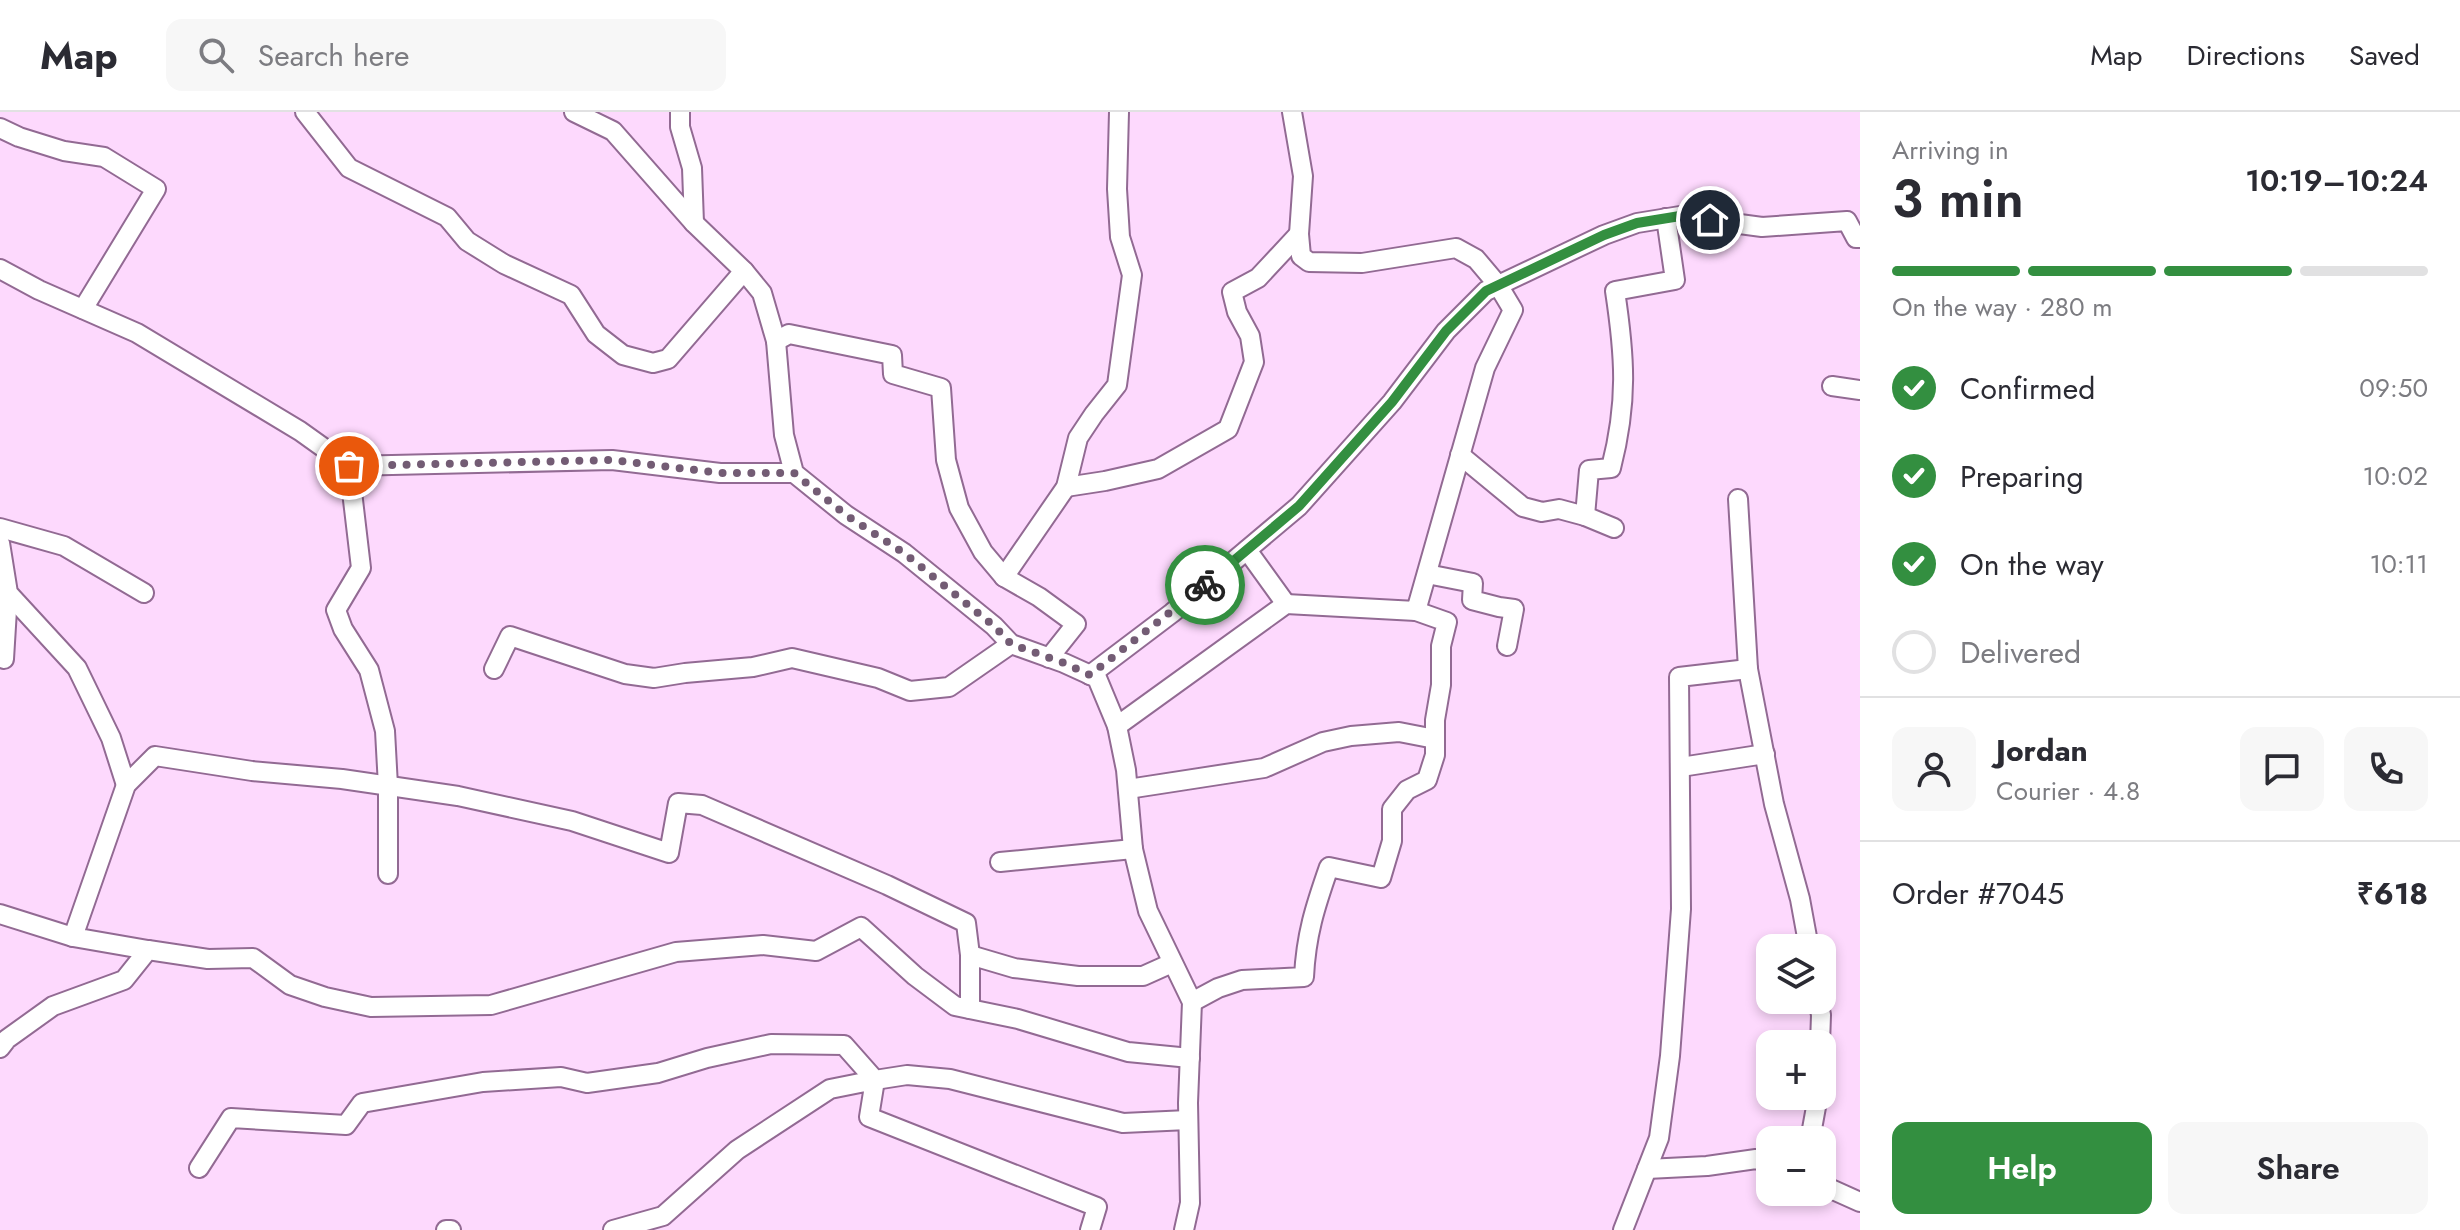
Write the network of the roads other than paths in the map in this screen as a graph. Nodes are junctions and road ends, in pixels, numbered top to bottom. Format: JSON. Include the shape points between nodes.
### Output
{"nodes":[{"id":1,"x":305,"y":112,"type":"edge"},
{"id":2,"x":574,"y":112,"type":"edge"},
{"id":3,"x":680,"y":112,"type":"edge"},
{"id":4,"x":1119,"y":112,"type":"edge"},
{"id":5,"x":1292,"y":112,"type":"edge"},
{"id":6,"x":0,"y":128,"type":"edge"},
{"id":7,"x":1666,"y":218,"type":"junction"},
{"id":8,"x":694,"y":223,"type":"junction"},
{"id":9,"x":1299,"y":234,"type":"junction"},
{"id":10,"x":1860,"y":238,"type":"edge"},
{"id":11,"x":0,"y":269,"type":"edge"},
{"id":12,"x":744,"y":271,"type":"junction"},
{"id":13,"x":1498,"y":285,"type":"junction"},
{"id":14,"x":83,"y":309,"type":"junction"},
{"id":15,"x":776,"y":341,"type":"junction"},
{"id":16,"x":1832,"y":386,"type":"dead end"},
{"id":17,"x":1860,"y":390,"type":"edge"},
{"id":18,"x":1460,"y":455,"type":"junction"},
{"id":19,"x":349,"y":466,"type":"junction"},
{"id":20,"x":794,"y":473,"type":"junction"},
{"id":21,"x":1066,"y":487,"type":"junction"},
{"id":22,"x":1738,"y":499,"type":"dead end"},
{"id":23,"x":1585,"y":516,"type":"junction"},
{"id":24,"x":0,"y":528,"type":"edge"},
{"id":25,"x":1614,"y":528,"type":"dead end"},
{"id":26,"x":0,"y":543,"type":"edge"},
{"id":27,"x":1247,"y":550,"type":"junction"},
{"id":28,"x":1427,"y":574,"type":"junction"},
{"id":29,"x":1004,"y":577,"type":"junction"},
{"id":30,"x":8,"y":593,"type":"junction"},
{"id":31,"x":144,"y":593,"type":"dead end"},
{"id":32,"x":1286,"y":604,"type":"junction"},
{"id":33,"x":1416,"y":611,"type":"junction"},
{"id":34,"x":1011,"y":644,"type":"junction"},
{"id":35,"x":1507,"y":646,"type":"dead end"},
{"id":36,"x":1049,"y":658,"type":"junction"},
{"id":37,"x":4,"y":659,"type":"dead end"},
{"id":38,"x":494,"y":669,"type":"dead end"},
{"id":39,"x":1748,"y":669,"type":"junction"},
{"id":40,"x":1090,"y":675,"type":"junction"},
{"id":41,"x":1117,"y":726,"type":"junction"},
{"id":42,"x":1435,"y":739,"type":"junction"},
{"id":43,"x":1765,"y":754,"type":"junction"},
{"id":44,"x":1681,"y":767,"type":"junction"},
{"id":45,"x":126,"y":785,"type":"junction"},
{"id":46,"x":388,"y":786,"type":"junction"},
{"id":47,"x":1128,"y":789,"type":"junction"},
{"id":48,"x":1133,"y":849,"type":"junction"},
{"id":49,"x":1000,"y":862,"type":"dead end"},
{"id":50,"x":388,"y":874,"type":"dead end"},
{"id":51,"x":0,"y":914,"type":"edge"},
{"id":52,"x":1806,"y":934,"type":"edge"},
{"id":53,"x":73,"y":937,"type":"junction"},
{"id":54,"x":148,"y":950,"type":"junction"},
{"id":55,"x":970,"y":955,"type":"junction"},
{"id":56,"x":1172,"y":963,"type":"junction"},
{"id":57,"x":1192,"y":1002,"type":"junction"},
{"id":58,"x":970,"y":1009,"type":"junction"},
{"id":59,"x":0,"y":1048,"type":"edge"},
{"id":60,"x":1190,"y":1058,"type":"junction"},
{"id":61,"x":875,"y":1080,"type":"junction"},
{"id":62,"x":1188,"y":1120,"type":"junction"},
{"id":63,"x":1756,"y":1159,"type":"edge"},
{"id":64,"x":199,"y":1168,"type":"dead end"},
{"id":65,"x":1647,"y":1169,"type":"junction"},
{"id":66,"x":1836,"y":1191,"type":"edge"},
{"id":67,"x":1860,"y":1202,"type":"edge"},
{"id":68,"x":648,"y":1226,"type":"edge"},
{"id":69,"x":613,"y":1230,"type":"edge"},
{"id":70,"x":1090,"y":1230,"type":"edge"},
{"id":71,"x":1184,"y":1230,"type":"edge"},
{"id":72,"x":1623,"y":1230,"type":"edge"}],
"edges":[{"from":1,"to":12,"type":"street","via":[[349,168],[447,217],[467,241],[504,264],[571,295],[596,334],[623,355],[653,363],[668,359]]},
{"from":2,"to":8,"type":"street","via":[[613,131]]},
{"from":3,"to":8,"type":"street","via":[[692,168]]},
{"from":4,"to":21,"type":"street","via":[[1120,237],[1132,275],[1123,347],[1117,385],[1078,438]]},
{"from":5,"to":9,"type":"street","via":[[1303,176]]},
{"from":6,"to":14,"type":"street","via":[[64,151],[104,157],[156,189]]},
{"from":7,"to":10,"type":"street","via":[[1762,227],[1847,221]]},
{"from":7,"to":13,"type":"street","via":[[1604,235]]},
{"from":7,"to":23,"type":"street","via":[[1675,280],[1615,291],[1624,395],[1611,468],[1589,470]]},
{"from":8,"to":12,"type":"street"},
{"from":9,"to":13,"type":"street","via":[[1301,256],[1309,262],[1362,263],[1456,248],[1476,259]]},
{"from":9,"to":21,"type":"street","via":[[1258,278],[1232,292],[1254,362],[1228,429],[1158,469]]},
{"from":11,"to":14,"type":"street"},
{"from":12,"to":15,"type":"street","via":[[762,293]]},
{"from":13,"to":18,"type":"street","via":[[1513,310],[1485,368]]},
{"from":13,"to":27,"type":"street","via":[[1446,331],[1392,402],[1299,506]]},
{"from":14,"to":19,"type":"street","via":[[137,333]]},
{"from":15,"to":20,"type":"street","via":[[784,435]]},
{"from":15,"to":29,"type":"street","via":[[789,334],[892,355],[893,374],[941,388],[946,460],[959,508]]},
{"from":16,"to":17,"type":"street"},
{"from":18,"to":23,"type":"street","via":[[1523,507]]},
{"from":18,"to":28,"type":"street"},
{"from":19,"to":20,"type":"street","via":[[612,460],[720,473]]},
{"from":19,"to":46,"type":"street","via":[[361,568],[336,610],[369,670],[385,731]]},
{"from":20,"to":34,"type":"street","via":[[904,553]]},
{"from":21,"to":29,"type":"street"},
{"from":22,"to":39,"type":"street"},
{"from":23,"to":25,"type":"street"},
{"from":24,"to":31,"type":"street","via":[[64,546]]},
{"from":26,"to":30,"type":"street"},
{"from":27,"to":32,"type":"street"},
{"from":27,"to":40,"type":"street"},
{"from":28,"to":33,"type":"street"},
{"from":28,"to":35,"type":"street","via":[[1473,583],[1472,600],[1514,609]]},
{"from":29,"to":36,"type":"street","via":[[1076,624]]},
{"from":30,"to":37,"type":"street"},
{"from":30,"to":45,"type":"street","via":[[77,668],[111,738]]},
{"from":32,"to":33,"type":"street"},
{"from":32,"to":41,"type":"street"},
{"from":33,"to":42,"type":"street","via":[[1447,622]]},
{"from":34,"to":36,"type":"street"},
{"from":34,"to":38,"type":"street","via":[[949,687],[910,691],[792,658],[654,678],[625,674],[510,636]]},
{"from":36,"to":40,"type":"street"},
{"from":39,"to":43,"type":"street"},
{"from":39,"to":44,"type":"street","via":[[1679,677]]},
{"from":40,"to":41,"type":"street","via":[[1097,678]]},
{"from":41,"to":47,"type":"street"},
{"from":42,"to":47,"type":"street","via":[[1399,732],[1351,736],[1323,742],[1264,768]]},
{"from":42,"to":57,"type":"street","via":[[1427,780],[1407,790],[1392,809],[1392,841],[1381,878],[1329,867],[1309,930],[1304,977],[1242,980]]},
{"from":43,"to":44,"type":"street"},
{"from":43,"to":52,"type":"street"},
{"from":44,"to":65,"type":"street","via":[[1681,909],[1670,1056],[1659,1138]]},
{"from":45,"to":46,"type":"street","via":[[155,756]]},
{"from":45,"to":53,"type":"street"},
{"from":46,"to":50,"type":"street"},
{"from":46,"to":55,"type":"street","via":[[572,821],[669,853],[678,803],[702,805],[966,923]]},
{"from":47,"to":48,"type":"street"},
{"from":48,"to":49,"type":"street"},
{"from":48,"to":56,"type":"street","via":[[1148,911]]},
{"from":51,"to":53,"type":"street"},
{"from":53,"to":54,"type":"street"},
{"from":54,"to":58,"type":"street","via":[[208,959],[253,958],[290,985],[371,1007],[491,1005],[676,952],[763,945],[816,951],[861,927],[935,991],[955,1006]]},
{"from":54,"to":59,"type":"street","via":[[124,980],[53,1006]]},
{"from":55,"to":56,"type":"street","via":[[1014,968],[1078,976],[1143,976]]},
{"from":55,"to":58,"type":"street"},
{"from":56,"to":57,"type":"street"},
{"from":57,"to":60,"type":"street"},
{"from":58,"to":60,"type":"street","via":[[1128,1052]]},
{"from":60,"to":62,"type":"street"},
{"from":61,"to":62,"type":"street","via":[[907,1075],[950,1079],[1123,1123]]},
{"from":61,"to":64,"type":"street","via":[[844,1045],[771,1044],[658,1073],[587,1083],[561,1077],[483,1082],[362,1103],[346,1125],[231,1118]]},
{"from":61,"to":68,"type":"street","via":[[830,1089],[737,1150]]},
{"from":61,"to":70,"type":"street","via":[[869,1117],[1097,1207]]},
{"from":62,"to":71,"type":"street","via":[[1190,1203]]},
{"from":63,"to":65,"type":"street"},
{"from":65,"to":72,"type":"street"},
{"from":66,"to":67,"type":"street"},
{"from":68,"to":69,"type":"street"}]}
